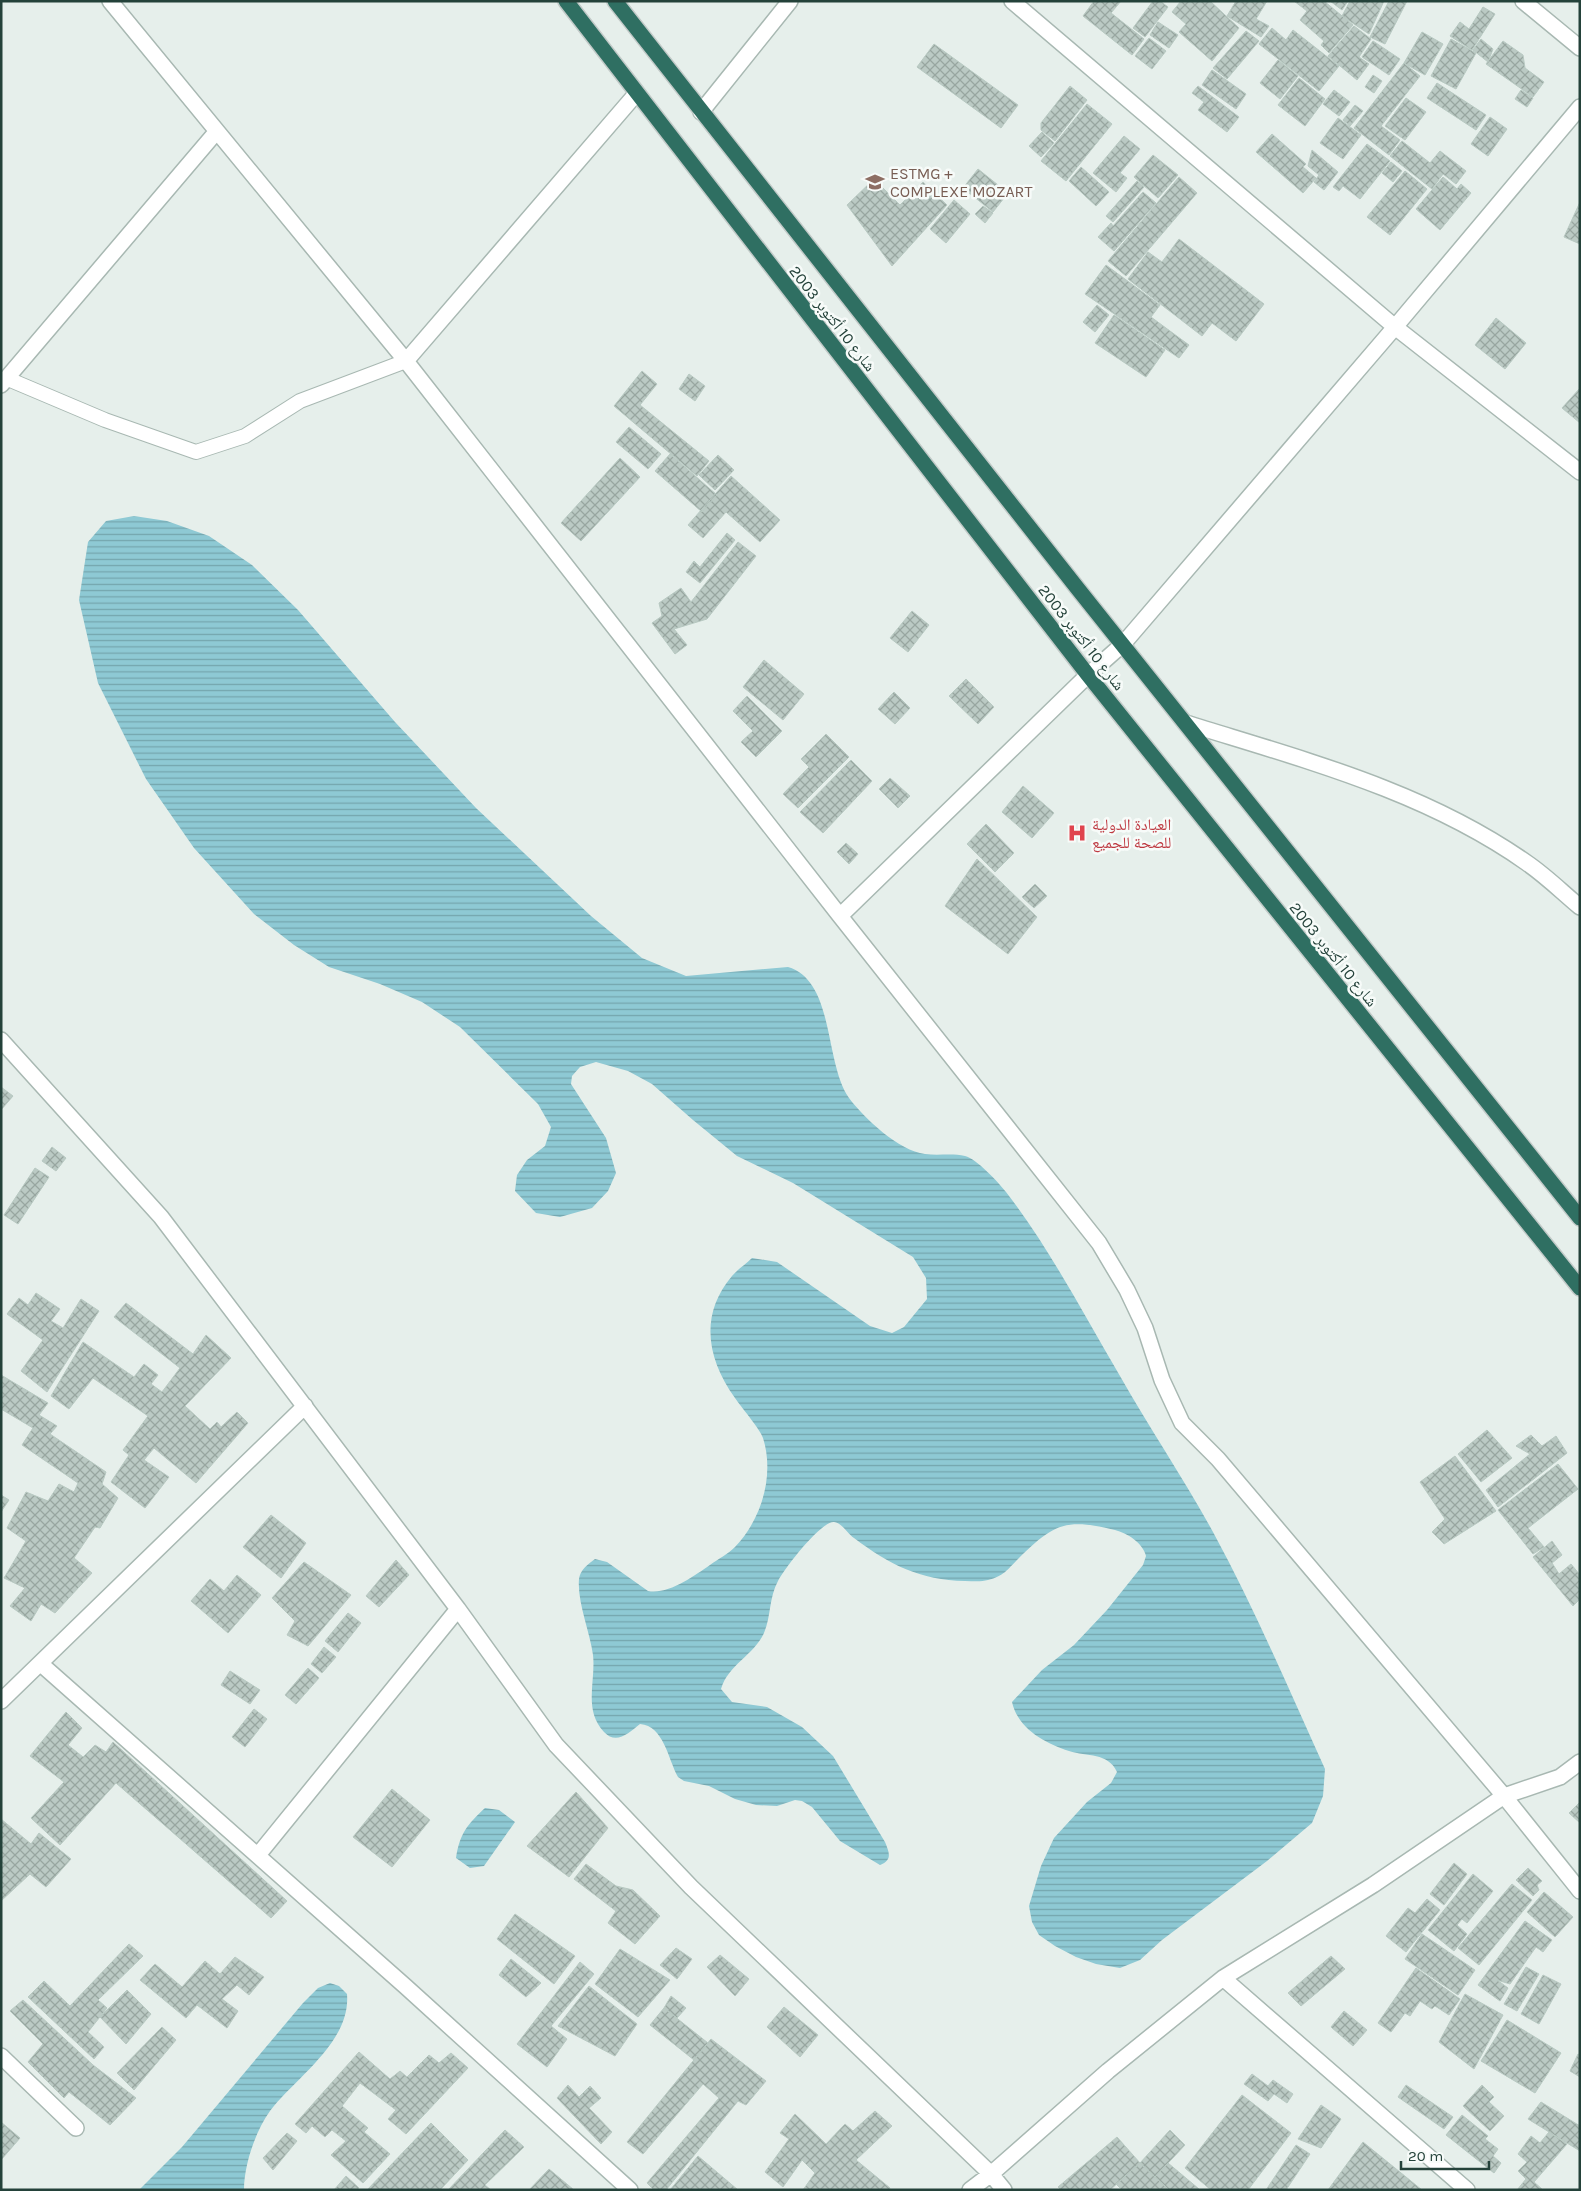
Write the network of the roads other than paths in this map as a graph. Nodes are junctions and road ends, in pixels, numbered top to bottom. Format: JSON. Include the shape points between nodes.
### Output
{"nodes":[{"id":1,"x":110,"y":1,"type":"edge"},
{"id":2,"x":566,"y":1,"type":"edge"},
{"id":3,"x":615,"y":1,"type":"edge"},
{"id":4,"x":790,"y":1,"type":"edge"},
{"id":5,"x":1012,"y":1,"type":"edge"},
{"id":6,"x":1523,"y":1,"type":"edge"},
{"id":7,"x":1580,"y":48,"type":"edge"},
{"id":8,"x":636,"y":94,"type":"junction"},
{"id":9,"x":1580,"y":107,"type":"edge"},
{"id":10,"x":701,"y":112,"type":"junction"},
{"id":11,"x":217,"y":131,"type":"junction"},
{"id":12,"x":1395,"y":327,"type":"junction"},
{"id":13,"x":406,"y":361,"type":"junction"},
{"id":14,"x":4,"y":382,"type":"edge"},
{"id":15,"x":1580,"y":472,"type":"edge"},
{"id":16,"x":1123,"y":644,"type":"junction"},
{"id":17,"x":1088,"y":675,"type":"junction"},
{"id":18,"x":1186,"y":723,"type":"junction"},
{"id":19,"x":1580,"y":907,"type":"edge"},
{"id":20,"x":840,"y":916,"type":"junction"},
{"id":21,"x":1,"y":1040,"type":"edge"},
{"id":22,"x":1580,"y":1218,"type":"edge"},
{"id":23,"x":1580,"y":1288,"type":"edge"},
{"id":24,"x":305,"y":1406,"type":"junction"},
{"id":25,"x":458,"y":1608,"type":"junction"},
{"id":26,"x":41,"y":1664,"type":"junction"},
{"id":27,"x":1,"y":1701,"type":"edge"},
{"id":28,"x":1580,"y":1762,"type":"edge"},
{"id":29,"x":1504,"y":1796,"type":"junction"},
{"id":30,"x":258,"y":1855,"type":"junction"},
{"id":31,"x":1580,"y":1891,"type":"edge"},
{"id":32,"x":1223,"y":1978,"type":"junction"},
{"id":33,"x":1,"y":2056,"type":"edge"},
{"id":34,"x":76,"y":2128,"type":"dead end"},
{"id":35,"x":991,"y":2174,"type":"junction"},
{"id":36,"x":630,"y":2190,"type":"edge"},
{"id":37,"x":970,"y":2190,"type":"edge"},
{"id":38,"x":1004,"y":2190,"type":"edge"},
{"id":39,"x":1467,"y":2190,"type":"edge"}],
"edges":[{"from":1,"to":11,"type":"street"},
{"from":2,"to":8,"type":"highway","name":"شارع 10 أكتوبر 2003"},
{"from":3,"to":10,"type":"highway","name":"شارع 10 أكتوبر 2003"},
{"from":4,"to":10,"type":"street"},
{"from":5,"to":12,"type":"street"},
{"from":6,"to":7,"type":"street"},
{"from":8,"to":13,"type":"street"},
{"from":8,"to":17,"type":"highway","name":"شارع 10 أكتوبر 2003"},
{"from":9,"to":12,"type":"street"},
{"from":10,"to":16,"type":"highway","name":"شارع 10 أكتوبر 2003"},
{"from":11,"to":13,"type":"street"},
{"from":11,"to":14,"type":"street"},
{"from":12,"to":15,"type":"street"},
{"from":12,"to":16,"type":"street"},
{"from":13,"to":14,"type":"lane","via":[[300,401],[245,436],[196,452]]},
{"from":13,"to":20,"type":"street"},
{"from":16,"to":17,"type":"street"},
{"from":16,"to":18,"type":"highway","name":"شارع 10 أكتوبر 2003"},
{"from":17,"to":20,"type":"street"},
{"from":17,"to":23,"type":"highway","name":"شارع 10 أكتوبر 2003"},
{"from":18,"to":19,"type":"street","via":[[1339,770],[1412,799],[1478,832],[1528,864]]},
{"from":18,"to":22,"type":"highway","name":"شارع 10 أكتوبر 2003"},
{"from":20,"to":29,"type":"street","via":[[1099,1243],[1145,1328],[1162,1380],[1182,1423],[1218,1459]]},
{"from":21,"to":24,"type":"street","via":[[161,1218]]},
{"from":24,"to":25,"type":"street"},
{"from":24,"to":26,"type":"street"},
{"from":25,"to":30,"type":"street"},
{"from":25,"to":35,"type":"street","via":[[556,1745],[691,1887]]},
{"from":26,"to":27,"type":"street"},
{"from":26,"to":30,"type":"street"},
{"from":28,"to":29,"type":"street","via":[[1560,1777]]},
{"from":29,"to":31,"type":"street"},
{"from":29,"to":32,"type":"street","via":[[1373,1885]]},
{"from":30,"to":36,"type":"street"},
{"from":32,"to":35,"type":"street","via":[[1108,2071]]},
{"from":32,"to":39,"type":"street"},
{"from":33,"to":34,"type":"street"},
{"from":35,"to":37,"type":"street"},
{"from":35,"to":38,"type":"street"}]}
